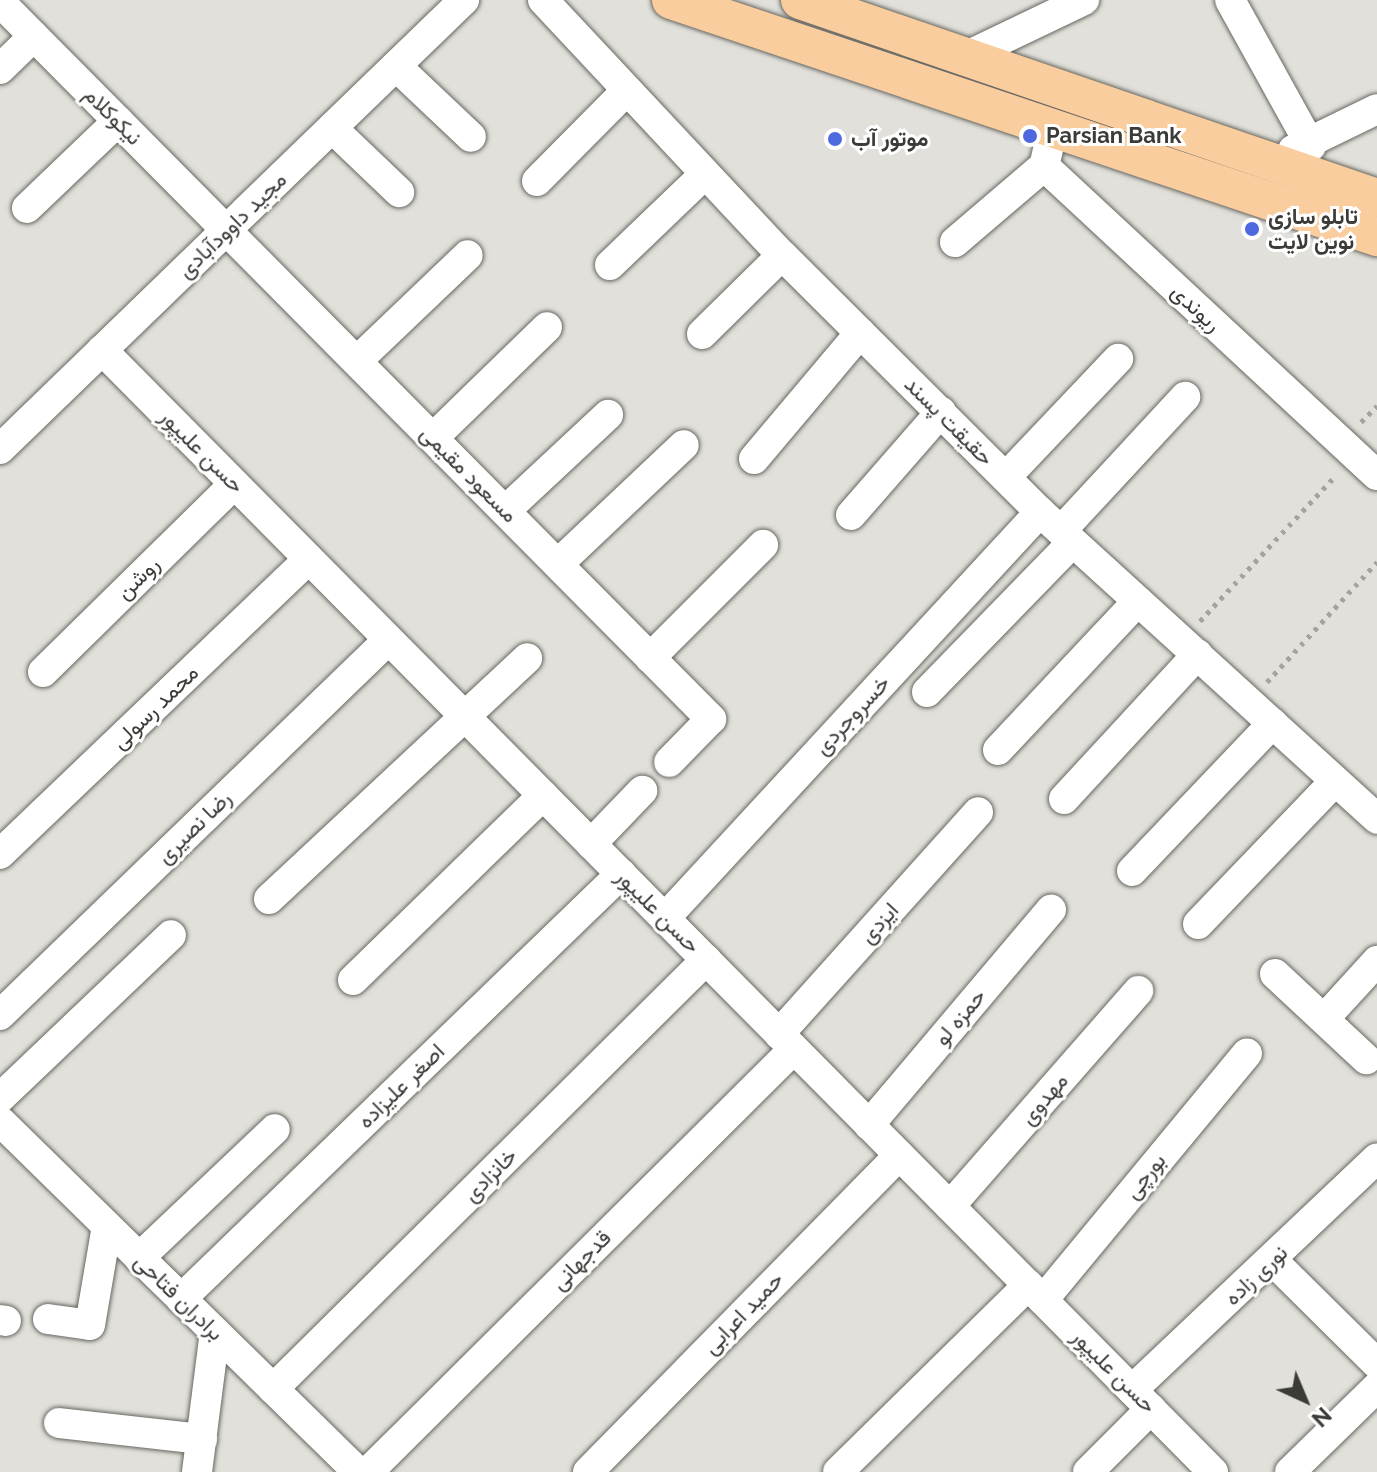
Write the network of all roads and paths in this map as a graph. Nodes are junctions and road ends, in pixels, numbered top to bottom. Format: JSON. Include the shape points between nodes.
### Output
{"nodes":[{"id":1,"x":464,"y":0,"type":"edge"},
{"id":2,"x":543,"y":0,"type":"edge"},
{"id":3,"x":671,"y":0,"type":"edge"},
{"id":4,"x":800,"y":0,"type":"edge"},
{"id":5,"x":1084,"y":0,"type":"edge"},
{"id":6,"x":1230,"y":0,"type":"edge"},
{"id":7,"x":0,"y":2,"type":"edge"},
{"id":8,"x":34,"y":36,"type":"junction"},
{"id":9,"x":967,"y":56,"type":"junction"},
{"id":10,"x":396,"y":66,"type":"junction"},
{"id":11,"x":0,"y":69,"type":"edge"},
{"id":12,"x":626,"y":91,"type":"junction"},
{"id":13,"x":1377,"y":109,"type":"edge"},
{"id":14,"x":118,"y":121,"type":"junction"},
{"id":15,"x":332,"y":128,"type":"junction"},
{"id":16,"x":1053,"y":128,"type":"junction"},
{"id":17,"x":471,"y":137,"type":"dead end"},
{"id":18,"x":1311,"y":146,"type":"junction"},
{"id":19,"x":1261,"y":159,"type":"junction"},
{"id":20,"x":1044,"y":166,"type":"junction"},
{"id":21,"x":704,"y":175,"type":"junction"},
{"id":22,"x":537,"y":181,"type":"dead end"},
{"id":23,"x":399,"y":192,"type":"dead end"},
{"id":24,"x":1377,"y":198,"type":"edge"},
{"id":25,"x":27,"y":208,"type":"dead end"},
{"id":26,"x":227,"y":230,"type":"junction"},
{"id":27,"x":1377,"y":237,"type":"edge"},
{"id":28,"x":955,"y":242,"type":"dead end"},
{"id":29,"x":468,"y":255,"type":"dead end"},
{"id":30,"x":782,"y":255,"type":"junction"},
{"id":31,"x":610,"y":265,"type":"dead end"},
{"id":32,"x":547,"y":327,"type":"dead end"},
{"id":33,"x":860,"y":333,"type":"junction"},
{"id":34,"x":702,"y":334,"type":"dead end"},
{"id":35,"x":102,"y":350,"type":"junction"},
{"id":36,"x":1118,"y":359,"type":"dead end"},
{"id":37,"x":357,"y":361,"type":"junction"},
{"id":38,"x":1185,"y":397,"type":"dead end"},
{"id":39,"x":941,"y":412,"type":"junction"},
{"id":40,"x":608,"y":415,"type":"dead end"},
{"id":41,"x":433,"y":438,"type":"junction"},
{"id":42,"x":684,"y":445,"type":"dead end"},
{"id":43,"x":0,"y":449,"type":"edge"},
{"id":44,"x":754,"y":459,"type":"dead end"},
{"id":45,"x":1366,"y":465,"type":"edge"},
{"id":46,"x":1006,"y":477,"type":"junction"},
{"id":47,"x":234,"y":484,"type":"junction"},
{"id":48,"x":505,"y":511,"type":"junction"},
{"id":49,"x":851,"y":515,"type":"dead end"},
{"id":50,"x":1058,"y":528,"type":"junction"},
{"id":51,"x":763,"y":545,"type":"dead end"},
{"id":52,"x":309,"y":559,"type":"junction"},
{"id":53,"x":1377,"y":562,"type":"edge"},
{"id":54,"x":558,"y":564,"type":"junction"},
{"id":55,"x":1138,"y":601,"type":"junction"},
{"id":56,"x":388,"y":640,"type":"junction"},
{"id":57,"x":1190,"y":647,"type":"junction"},
{"id":58,"x":527,"y":658,"type":"dead end"},
{"id":59,"x":650,"y":658,"type":"junction"},
{"id":60,"x":43,"y":672,"type":"dead end"},
{"id":61,"x":927,"y":692,"type":"dead end"},
{"id":62,"x":1249,"y":701,"type":"junction"},
{"id":63,"x":465,"y":716,"type":"junction"},
{"id":64,"x":1273,"y":723,"type":"junction"},
{"id":65,"x":998,"y":750,"type":"dead end"},
{"id":66,"x":669,"y":762,"type":"dead end"},
{"id":67,"x":1335,"y":781,"type":"junction"},
{"id":68,"x":642,"y":791,"type":"dead end"},
{"id":69,"x":543,"y":795,"type":"junction"},
{"id":70,"x":1064,"y":799,"type":"dead end"},
{"id":71,"x":978,"y":812,"type":"dead end"},
{"id":72,"x":1377,"y":819,"type":"edge"},
{"id":73,"x":591,"y":844,"type":"junction"},
{"id":74,"x":0,"y":854,"type":"edge"},
{"id":75,"x":1132,"y":871,"type":"dead end"},
{"id":76,"x":621,"y":874,"type":"junction"},
{"id":77,"x":269,"y":899,"type":"dead end"},
{"id":78,"x":1051,"y":910,"type":"dead end"},
{"id":79,"x":665,"y":918,"type":"junction"},
{"id":80,"x":1198,"y":924,"type":"dead end"},
{"id":81,"x":171,"y":935,"type":"dead end"},
{"id":82,"x":706,"y":960,"type":"junction"},
{"id":83,"x":1377,"y":961,"type":"edge"},
{"id":84,"x":1275,"y":974,"type":"dead end"},
{"id":85,"x":353,"y":980,"type":"dead end"},
{"id":86,"x":1138,"y":991,"type":"dead end"},
{"id":87,"x":0,"y":1015,"type":"edge"},
{"id":88,"x":1324,"y":1019,"type":"junction"},
{"id":89,"x":786,"y":1041,"type":"junction"},
{"id":90,"x":1247,"y":1053,"type":"dead end"},
{"id":91,"x":1366,"y":1059,"type":"dead end"},
{"id":92,"x":0,"y":1098,"type":"edge"},
{"id":93,"x":0,"y":1121,"type":"edge"},
{"id":94,"x":869,"y":1125,"type":"junction"},
{"id":95,"x":275,"y":1129,"type":"dead end"},
{"id":96,"x":899,"y":1155,"type":"junction"},
{"id":97,"x":1377,"y":1158,"type":"edge"},
{"id":98,"x":950,"y":1206,"type":"junction"},
{"id":99,"x":107,"y":1226,"type":"junction"},
{"id":100,"x":139,"y":1258,"type":"junction"},
{"id":101,"x":1273,"y":1261,"type":"junction"},
{"id":102,"x":1036,"y":1292,"type":"junction"},
{"id":103,"x":181,"y":1299,"type":"junction"},
{"id":104,"x":48,"y":1319,"type":"dead end"},
{"id":105,"x":215,"y":1332,"type":"junction"},
{"id":106,"x":1377,"y":1364,"type":"edge"},
{"id":107,"x":1377,"y":1387,"type":"edge"},
{"id":108,"x":273,"y":1389,"type":"junction"},
{"id":109,"x":1142,"y":1399,"type":"junction"},
{"id":110,"x":59,"y":1423,"type":"dead end"},
{"id":111,"x":202,"y":1439,"type":"junction"},
{"id":112,"x":197,"y":1472,"type":"edge"},
{"id":113,"x":358,"y":1472,"type":"edge"},
{"id":114,"x":368,"y":1472,"type":"edge"},
{"id":115,"x":588,"y":1472,"type":"edge"},
{"id":116,"x":838,"y":1472,"type":"edge"},
{"id":117,"x":1088,"y":1472,"type":"edge"},
{"id":118,"x":1213,"y":1472,"type":"edge"},
{"id":119,"x":1290,"y":1472,"type":"edge"}],
"edges":[{"from":1,"to":10,"type":"street","name":"مجید داوودآبادی"},
{"from":2,"to":12,"type":"street","name":"حقیقت پسند"},
{"from":3,"to":16,"type":"main road"},
{"from":4,"to":9,"type":"main road"},
{"from":5,"to":9,"type":"street"},
{"from":6,"to":18,"type":"street"},
{"from":7,"to":8,"type":"street","name":"نیکوکلام"},
{"from":8,"to":11,"type":"street"},
{"from":8,"to":14,"type":"street","name":"نیکوکلام"},
{"from":9,"to":19,"type":"main road"},
{"from":10,"to":15,"type":"street","name":"مجید داوودآبادی"},
{"from":10,"to":17,"type":"street"},
{"from":12,"to":21,"type":"street","name":"حقیقت پسند"},
{"from":12,"to":22,"type":"street"},
{"from":13,"to":18,"type":"street"},
{"from":14,"to":25,"type":"street"},
{"from":14,"to":26,"type":"street","name":"نیکوکلام"},
{"from":15,"to":23,"type":"street"},
{"from":15,"to":26,"type":"street","name":"مجید داوودآبادی"},
{"from":16,"to":20,"type":"street"},
{"from":16,"to":27,"type":"main road"},
{"from":18,"to":19,"type":"street"},
{"from":19,"to":24,"type":"main road"},
{"from":20,"to":28,"type":"street"},
{"from":20,"to":45,"type":"street","name":"ریوندی"},
{"from":21,"to":30,"type":"street","name":"حقیقت پسند"},
{"from":21,"to":31,"type":"street"},
{"from":26,"to":35,"type":"street","name":"مجید داوودآبادی"},
{"from":26,"to":37,"type":"street","name":"مسعود مقیمی"},
{"from":29,"to":37,"type":"street"},
{"from":30,"to":33,"type":"street","name":"حقیقت پسند"},
{"from":30,"to":34,"type":"street"},
{"from":32,"to":41,"type":"street"},
{"from":33,"to":39,"type":"street","name":"حقیقت پسند"},
{"from":33,"to":44,"type":"street"},
{"from":35,"to":43,"type":"street","name":"مجید داوودآبادی"},
{"from":35,"to":47,"type":"street","name":"حسن علیپور"},
{"from":36,"to":46,"type":"street"},
{"from":37,"to":41,"type":"street","name":"مسعود مقیمی"},
{"from":38,"to":50,"type":"street"},
{"from":39,"to":46,"type":"street","name":"حقیقت پسند"},
{"from":39,"to":49,"type":"street"},
{"from":40,"to":48,"type":"street"},
{"from":41,"to":48,"type":"street","name":"مسعود مقیمی"},
{"from":42,"to":54,"type":"street"},
{"from":45,"to":57,"type":"path"},
{"from":46,"to":50,"type":"street","name":"حقیقت پسند"},
{"from":47,"to":52,"type":"street","name":"حسن علیپور"},
{"from":47,"to":60,"type":"street","name":"روشن"},
{"from":48,"to":54,"type":"street","name":"مسعود مقیمی"},
{"from":50,"to":55,"type":"street","name":"حقیقت پسند"},
{"from":50,"to":61,"type":"street"},
{"from":50,"to":79,"type":"street","name":"خسروجردی"},
{"from":51,"to":59,"type":"street"},
{"from":52,"to":56,"type":"street","name":"حسن علیپور"},
{"from":52,"to":74,"type":"street","name":"محمد رسولی"},
{"from":53,"to":62,"type":"path"},
{"from":54,"to":59,"type":"street","name":"مسعود مقیمی"},
{"from":55,"to":57,"type":"street","name":"حقیقت پسند"},
{"from":55,"to":65,"type":"street"},
{"from":56,"to":63,"type":"street","name":"حسن علیپور"},
{"from":56,"to":87,"type":"street","name":"رضا نصیری"},
{"from":57,"to":62,"type":"street","name":"حقیقت پسند"},
{"from":57,"to":70,"type":"street"},
{"from":58,"to":63,"type":"street"},
{"from":59,"to":66,"type":"street","name":"مسعود مقیمی","via":[[711,719]]},
{"from":62,"to":64,"type":"street","name":"حقیقت پسند"},
{"from":63,"to":69,"type":"street","name":"حسن علیپور"},
{"from":63,"to":77,"type":"street"},
{"from":64,"to":67,"type":"street","name":"حقیقت پسند"},
{"from":64,"to":75,"type":"street"},
{"from":67,"to":72,"type":"street","name":"حقیقت پسند"},
{"from":67,"to":80,"type":"street"},
{"from":68,"to":73,"type":"street"},
{"from":69,"to":73,"type":"street","name":"حسن علیپور"},
{"from":69,"to":85,"type":"street"},
{"from":71,"to":89,"type":"street","name":"ایزدی"},
{"from":73,"to":76,"type":"street","name":"حسن علیپور"},
{"from":76,"to":79,"type":"street","name":"حسن علیپور"},
{"from":76,"to":103,"type":"street","name":"اصغر علیزاده"},
{"from":78,"to":94,"type":"street","name":"حمزه لو"},
{"from":79,"to":82,"type":"street","name":"حسن علیپور"},
{"from":81,"to":92,"type":"street"},
{"from":82,"to":89,"type":"street","name":"حسن علیپور"},
{"from":82,"to":108,"type":"street","name":"خانزادی"},
{"from":83,"to":88,"type":"street"},
{"from":84,"to":88,"type":"street"},
{"from":86,"to":98,"type":"street","name":"مهدوی"},
{"from":88,"to":91,"type":"street"},
{"from":89,"to":94,"type":"street","name":"حسن علیپور"},
{"from":89,"to":114,"type":"street","name":"قدجهانی"},
{"from":90,"to":102,"type":"street","name":"بورچی"},
{"from":93,"to":99,"type":"street","name":"برادران فتاحی"},
{"from":94,"to":96,"type":"street","name":"حسن علیپور"},
{"from":95,"to":100,"type":"street"},
{"from":96,"to":98,"type":"street","name":"حسن علیپور"},
{"from":96,"to":115,"type":"street","name":"حمید اعرابی"},
{"from":97,"to":101,"type":"street","name":"نوری زاده"},
{"from":98,"to":102,"type":"street","name":"حسن علیپور"},
{"from":99,"to":100,"type":"street","name":"برادران فتاحی"},
{"from":99,"to":104,"type":"street","via":[[90,1325]]},
{"from":100,"to":103,"type":"street","name":"برادران فتاحی"},
{"from":101,"to":106,"type":"street"},
{"from":101,"to":109,"type":"street","name":"نوری زاده"},
{"from":102,"to":109,"type":"street","name":"حسن علیپور"},
{"from":102,"to":116,"type":"street","name":"بورچی"},
{"from":103,"to":105,"type":"street","name":"برادران فتاحی"},
{"from":105,"to":108,"type":"street","name":"برادران فتاحی"},
{"from":105,"to":111,"type":"street"},
{"from":107,"to":119,"type":"street"},
{"from":108,"to":113,"type":"street","name":"برادران فتاحی"},
{"from":109,"to":117,"type":"street","name":"نوری زاده"},
{"from":109,"to":118,"type":"street","name":"حسن علیپور"},
{"from":110,"to":111,"type":"street"},
{"from":111,"to":112,"type":"street"}]}
